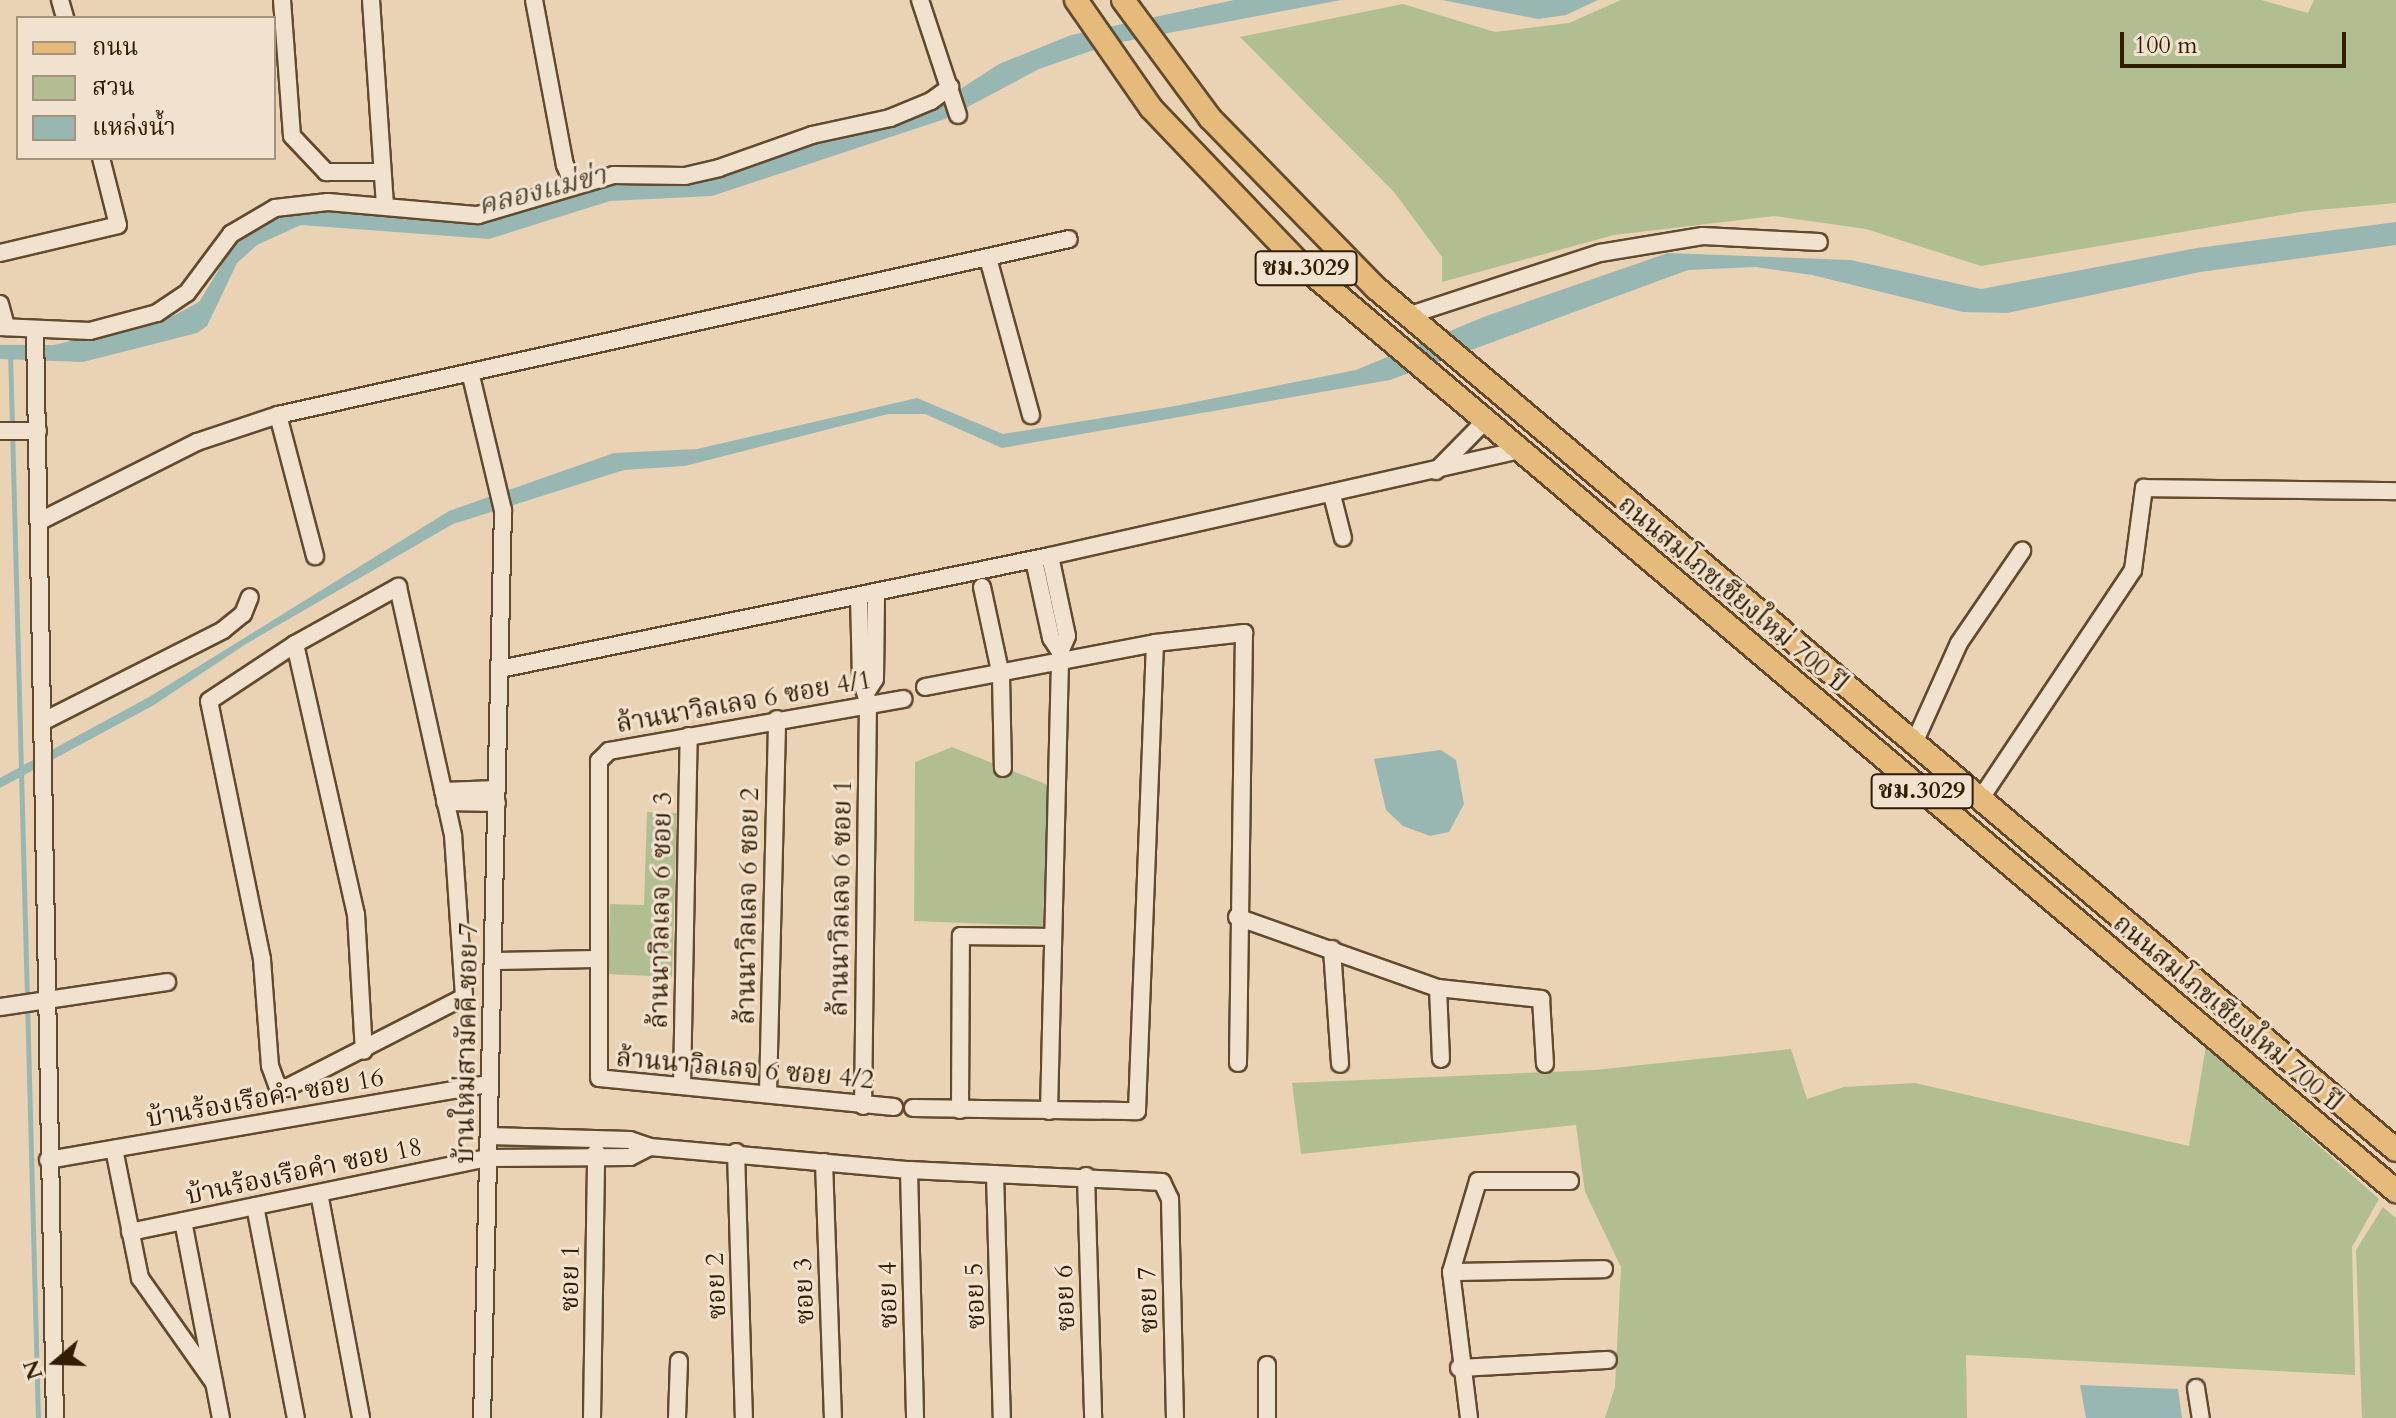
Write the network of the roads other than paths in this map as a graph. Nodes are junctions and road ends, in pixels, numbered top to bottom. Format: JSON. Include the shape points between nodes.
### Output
{"nodes":[{"id":1,"x":282,"y":0,"type":"edge"},
{"id":2,"x":371,"y":0,"type":"edge"},
{"id":3,"x":534,"y":0,"type":"edge"},
{"id":4,"x":920,"y":0,"type":"edge"},
{"id":5,"x":1126,"y":5,"type":"edge"},
{"id":6,"x":1081,"y":9,"type":"edge"},
{"id":7,"x":950,"y":87,"type":"junction"},
{"id":8,"x":958,"y":115,"type":"dead end"},
{"id":9,"x":102,"y":160,"type":"edge"},
{"id":10,"x":381,"y":172,"type":"junction"},
{"id":11,"x":574,"y":186,"type":"junction"},
{"id":12,"x":385,"y":207,"type":"junction"},
{"id":13,"x":1069,"y":239,"type":"dead end"},
{"id":14,"x":1819,"y":242,"type":"dead end"},
{"id":15,"x":0,"y":253,"type":"edge"},
{"id":16,"x":988,"y":258,"type":"junction"},
{"id":17,"x":0,"y":304,"type":"edge"},
{"id":18,"x":1410,"y":315,"type":"junction"},
{"id":19,"x":3,"y":327,"type":"edge"},
{"id":20,"x":35,"y":331,"type":"junction"},
{"id":21,"x":471,"y":376,"type":"junction"},
{"id":22,"x":278,"y":415,"type":"junction"},
{"id":23,"x":1031,"y":415,"type":"dead end"},
{"id":24,"x":1485,"y":421,"type":"junction"},
{"id":25,"x":17,"y":431,"type":"edge"},
{"id":26,"x":1520,"y":450,"type":"junction"},
{"id":27,"x":1435,"y":472,"type":"junction"},
{"id":28,"x":2396,"y":491,"type":"edge"},
{"id":29,"x":1332,"y":495,"type":"junction"},
{"id":30,"x":40,"y":521,"type":"junction"},
{"id":31,"x":1343,"y":538,"type":"dead end"},
{"id":32,"x":2022,"y":551,"type":"dead end"},
{"id":33,"x":315,"y":556,"type":"dead end"},
{"id":34,"x":1042,"y":558,"type":"junction"},
{"id":35,"x":982,"y":587,"type":"dead end"},
{"id":36,"x":867,"y":594,"type":"junction"},
{"id":37,"x":250,"y":597,"type":"dead end"},
{"id":38,"x":1155,"y":643,"type":"junction"},
{"id":39,"x":295,"y":644,"type":"junction"},
{"id":40,"x":1060,"y":656,"type":"junction"},
{"id":41,"x":500,"y":669,"type":"junction"},
{"id":42,"x":1001,"y":676,"type":"junction"},
{"id":43,"x":925,"y":687,"type":"dead end"},
{"id":44,"x":868,"y":696,"type":"junction"},
{"id":45,"x":903,"y":699,"type":"dead end"},
{"id":46,"x":777,"y":719,"type":"junction"},
{"id":47,"x":44,"y":721,"type":"junction"},
{"id":48,"x":689,"y":736,"type":"junction"},
{"id":49,"x":1915,"y":741,"type":"junction"},
{"id":50,"x":1003,"y":768,"type":"dead end"},
{"id":51,"x":497,"y":796,"type":"junction"},
{"id":52,"x":444,"y":797,"type":"junction"},
{"id":53,"x":1981,"y":798,"type":"junction"},
{"id":54,"x":1237,"y":917,"type":"junction"},
{"id":55,"x":1053,"y":937,"type":"junction"},
{"id":56,"x":1332,"y":949,"type":"junction"},
{"id":57,"x":599,"y":959,"type":"junction"},
{"id":58,"x":493,"y":961,"type":"junction"},
{"id":59,"x":167,"y":982,"type":"dead end"},
{"id":60,"x":1438,"y":988,"type":"junction"},
{"id":61,"x":47,"y":1001,"type":"junction"},
{"id":62,"x":0,"y":1007,"type":"edge"},
{"id":63,"x":364,"y":1051,"type":"junction"},
{"id":64,"x":1441,"y":1059,"type":"dead end"},
{"id":65,"x":1238,"y":1063,"type":"dead end"},
{"id":66,"x":1340,"y":1064,"type":"dead end"},
{"id":67,"x":1545,"y":1064,"type":"dead end"},
{"id":68,"x":490,"y":1084,"type":"junction"},
{"id":69,"x":682,"y":1085,"type":"junction"},
{"id":70,"x":768,"y":1093,"type":"junction"},
{"id":71,"x":863,"y":1106,"type":"junction"},
{"id":72,"x":894,"y":1107,"type":"dead end"},
{"id":73,"x":913,"y":1108,"type":"dead end"},
{"id":74,"x":960,"y":1110,"type":"junction"},
{"id":75,"x":1049,"y":1111,"type":"junction"},
{"id":76,"x":489,"y":1136,"type":"junction"},
{"id":77,"x":596,"y":1138,"type":"junction"},
{"id":78,"x":650,"y":1147,"type":"junction"},
{"id":79,"x":114,"y":1149,"type":"junction"},
{"id":80,"x":2396,"y":1150,"type":"edge"},
{"id":81,"x":736,"y":1152,"type":"junction"},
{"id":82,"x":488,"y":1158,"type":"junction"},
{"id":83,"x":596,"y":1159,"type":"junction"},
{"id":84,"x":48,"y":1160,"type":"junction"},
{"id":85,"x":824,"y":1162,"type":"junction"},
{"id":86,"x":909,"y":1170,"type":"junction"},
{"id":87,"x":995,"y":1174,"type":"junction"},
{"id":88,"x":1086,"y":1176,"type":"junction"},
{"id":89,"x":1570,"y":1181,"type":"dead end"},
{"id":90,"x":2396,"y":1191,"type":"edge"},
{"id":91,"x":319,"y":1193,"type":"junction"},
{"id":92,"x":255,"y":1206,"type":"junction"},
{"id":93,"x":183,"y":1221,"type":"junction"},
{"id":94,"x":130,"y":1232,"type":"junction"},
{"id":95,"x":1604,"y":1269,"type":"dead end"},
{"id":96,"x":1451,"y":1272,"type":"junction"},
{"id":97,"x":1608,"y":1360,"type":"dead end"},
{"id":98,"x":679,"y":1361,"type":"dead end"},
{"id":99,"x":1267,"y":1365,"type":"dead end"},
{"id":100,"x":1459,"y":1368,"type":"junction"},
{"id":101,"x":214,"y":1383,"type":"junction"},
{"id":102,"x":2196,"y":1388,"type":"dead end"},
{"id":103,"x":55,"y":1418,"type":"edge"},
{"id":104,"x":221,"y":1418,"type":"edge"},
{"id":105,"x":296,"y":1418,"type":"edge"},
{"id":106,"x":361,"y":1418,"type":"edge"},
{"id":107,"x":482,"y":1418,"type":"edge"},
{"id":108,"x":592,"y":1418,"type":"edge"},
{"id":109,"x":677,"y":1418,"type":"edge"},
{"id":110,"x":744,"y":1418,"type":"edge"},
{"id":111,"x":833,"y":1418,"type":"edge"},
{"id":112,"x":915,"y":1418,"type":"edge"},
{"id":113,"x":1002,"y":1418,"type":"edge"},
{"id":114,"x":1093,"y":1418,"type":"edge"},
{"id":115,"x":1175,"y":1418,"type":"edge"},
{"id":116,"x":1267,"y":1418,"type":"edge"},
{"id":117,"x":1469,"y":1418,"type":"edge"},
{"id":118,"x":2201,"y":1418,"type":"edge"}],
"edges":[{"from":1,"to":10,"type":"street","via":[[292,136],[326,172]]},
{"from":2,"to":10,"type":"street"},
{"from":3,"to":11,"type":"street","via":[[565,165]]},
{"from":4,"to":7,"type":"street"},
{"from":5,"to":18,"type":"main road","name":"ถนนสมโภชเชียงใหม่ 700 ปี","number":"ชม.3029","via":[[1176,76],[1288,202]]},
{"from":6,"to":24,"type":"main road","name":"ถนนสมโภชเชียงใหม่ 700 ปี","number":"ชม.3029","via":[[1136,90],[1245,210]]},
{"from":7,"to":8,"type":"street"},
{"from":7,"to":11,"type":"street","via":[[890,118],[812,135],[719,168],[685,176],[614,175]]},
{"from":9,"to":15,"type":"street","via":[[118,225]]},
{"from":10,"to":12,"type":"street"},
{"from":11,"to":12,"type":"street","via":[[478,215]]},
{"from":12,"to":20,"type":"street","via":[[312,202],[275,208],[231,234],[173,305],[101,329]]},
{"from":13,"to":16,"type":"street"},
{"from":14,"to":18,"type":"street","via":[[1703,236],[1600,253]]},
{"from":16,"to":21,"type":"street"},
{"from":16,"to":23,"type":"street"},
{"from":17,"to":19,"type":"street"},
{"from":18,"to":49,"type":"main road","name":"ถนนสมโภชเชียงใหม่ 700 ปี","number":"ชม.3029"},
{"from":19,"to":20,"type":"street"},
{"from":20,"to":25,"type":"street","via":[[36,369]]},
{"from":21,"to":22,"type":"street"},
{"from":21,"to":41,"type":"street","name":"บ้านใหม่สามัคคี ซอย 7","via":[[503,510]]},
{"from":22,"to":30,"type":"street","via":[[197,442]]},
{"from":22,"to":33,"type":"street"},
{"from":24,"to":26,"type":"main road","name":"ถนนสมโภชเชียงใหม่ 700 ปี","number":"ชม.3029"},
{"from":24,"to":27,"type":"street"},
{"from":25,"to":30,"type":"street"},
{"from":26,"to":27,"type":"street"},
{"from":26,"to":90,"type":"main road","name":"ถนนสมโภชเชียงใหม่ 700 ปี","number":"ชม.3029"},
{"from":27,"to":29,"type":"street"},
{"from":28,"to":53,"type":"street","via":[[2144,488],[2133,570]]},
{"from":29,"to":31,"type":"street"},
{"from":29,"to":34,"type":"street"},
{"from":30,"to":47,"type":"street"},
{"from":32,"to":49,"type":"street","via":[[1959,643]]},
{"from":34,"to":36,"type":"street"},
{"from":34,"to":40,"type":"street","via":[[1051,638]]},
{"from":35,"to":42,"type":"street"},
{"from":36,"to":41,"type":"street"},
{"from":36,"to":44,"type":"street","name":"ล้านนาวิลเลจ 6 ซอย 1","via":[[861,680]]},
{"from":37,"to":47,"type":"street","via":[[243,614],[223,630]]},
{"from":38,"to":40,"type":"street"},
{"from":38,"to":54,"type":"street","via":[[1241,631],[1246,637]]},
{"from":38,"to":75,"type":"street","via":[[1137,1111]]},
{"from":39,"to":52,"type":"street","via":[[398,587]]},
{"from":39,"to":63,"type":"street","via":[[356,914]]},
{"from":39,"to":63,"type":"street","via":[[209,701],[262,959],[272,1078],[286,1088]]},
{"from":40,"to":42,"type":"street"},
{"from":40,"to":55,"type":"street"},
{"from":41,"to":51,"type":"street","name":"บ้านใหม่สามัคคี ซอย 7"},
{"from":42,"to":43,"type":"street"},
{"from":42,"to":50,"type":"street"},
{"from":44,"to":45,"type":"street","name":"ล้านนาวิลเลจ 6 ซอย 4/1"},
{"from":44,"to":46,"type":"street","name":"ล้านนาวิลเลจ 6 ซอย 4/1"},
{"from":44,"to":71,"type":"street","name":"ล้านนาวิลเลจ 6 ซอย 1"},
{"from":46,"to":48,"type":"street","name":"ล้านนาวิลเลจ 6 ซอย 4/1"},
{"from":46,"to":70,"type":"street","name":"ล้านนาวิลเลจ 6 ซอย 2"},
{"from":47,"to":61,"type":"street"},
{"from":48,"to":57,"type":"street","name":"ล้านนาวิลเลจ 6 ซอย 4/1","via":[[609,751],[599,761]]},
{"from":48,"to":69,"type":"street","name":"ล้านนาวิลเลจ 6 ซอย 3"},
{"from":49,"to":53,"type":"main road","name":"ถนนสมโภชเชียงใหม่ 700 ปี","number":"ชม.3029"},
{"from":51,"to":52,"type":"street"},
{"from":51,"to":58,"type":"street","name":"บ้านใหม่สามัคคี ซอย 7"},
{"from":52,"to":63,"type":"street","via":[[464,997]]},
{"from":53,"to":80,"type":"main road","name":"ถนนสมโภชเชียงใหม่ 700 ปี","number":"ชม.3029"},
{"from":54,"to":56,"type":"street"},
{"from":54,"to":65,"type":"street"},
{"from":55,"to":74,"type":"street","via":[[961,936]]},
{"from":55,"to":75,"type":"street"},
{"from":56,"to":60,"type":"street"},
{"from":56,"to":66,"type":"street"},
{"from":57,"to":58,"type":"street"},
{"from":57,"to":69,"type":"street","name":"ล้านนาวิลเลจ 6 ซอย 4/2","via":[[597,1071],[605,1082]]},
{"from":58,"to":68,"type":"street","name":"บ้านใหม่สามัคคี ซอย 7"},
{"from":59,"to":61,"type":"street"},
{"from":60,"to":64,"type":"street"},
{"from":60,"to":67,"type":"street","via":[[1541,999]]},
{"from":61,"to":62,"type":"street"},
{"from":61,"to":84,"type":"street"},
{"from":68,"to":76,"type":"street","name":"บ้านใหม่สามัคคี ซอย 7"},
{"from":68,"to":79,"type":"street","name":"บ้านร้องเรือคำ ซอย 16"},
{"from":69,"to":70,"type":"street","name":"ล้านนาวิลเลจ 6 ซอย 4/2"},
{"from":70,"to":71,"type":"street","name":"ล้านนาวิลเลจ 6 ซอย 4/2"},
{"from":71,"to":72,"type":"street","name":"ล้านนาวิลเลจ 6 ซอย 4/2"},
{"from":73,"to":74,"type":"street"},
{"from":74,"to":75,"type":"street"},
{"from":76,"to":77,"type":"street"},
{"from":76,"to":82,"type":"street","name":"บ้านใหม่สามัคคี ซอย 7"},
{"from":77,"to":78,"type":"street"},
{"from":77,"to":83,"type":"street","name":"ซอย 1"},
{"from":78,"to":81,"type":"street"},
{"from":78,"to":83,"type":"street","name":"บ้านร้องเรือคำ ซอย 18","via":[[630,1157]]},
{"from":79,"to":84,"type":"street","name":"บ้านร้องเรือคำ ซอย 16"},
{"from":79,"to":94,"type":"street"},
{"from":81,"to":85,"type":"street"},
{"from":81,"to":110,"type":"street","name":"ซอย 2"},
{"from":82,"to":83,"type":"street","name":"บ้านร้องเรือคำ ซอย 18"},
{"from":82,"to":91,"type":"street","name":"บ้านร้องเรือคำ ซอย 18"},
{"from":82,"to":107,"type":"street","name":"บ้านใหม่สามัคคี ซอย 7"},
{"from":83,"to":108,"type":"street","name":"ซอย 1"},
{"from":84,"to":103,"type":"street"},
{"from":85,"to":86,"type":"street"},
{"from":85,"to":111,"type":"street","name":"ซอย 3"},
{"from":86,"to":87,"type":"street"},
{"from":86,"to":112,"type":"street","name":"ซอย 4"},
{"from":87,"to":88,"type":"street"},
{"from":87,"to":113,"type":"street","name":"ซอย 5"},
{"from":88,"to":114,"type":"street","name":"ซอย 6"},
{"from":88,"to":115,"type":"street","name":"ซอย 7","via":[[1162,1182],[1170,1199]]},
{"from":89,"to":96,"type":"street","via":[[1478,1181]]},
{"from":91,"to":92,"type":"street","name":"บ้านร้องเรือคำ ซอย 18"},
{"from":91,"to":106,"type":"street"},
{"from":92,"to":93,"type":"street","name":"บ้านร้องเรือคำ ซอย 18"},
{"from":92,"to":105,"type":"street"},
{"from":93,"to":94,"type":"street","name":"บ้านร้องเรือคำ ซอย 18"},
{"from":93,"to":101,"type":"street"},
{"from":94,"to":101,"type":"street","via":[[140,1278]]},
{"from":95,"to":96,"type":"street"},
{"from":96,"to":100,"type":"street"},
{"from":97,"to":100,"type":"street"},
{"from":98,"to":109,"type":"street"},
{"from":99,"to":116,"type":"street"},
{"from":100,"to":117,"type":"street"},
{"from":101,"to":104,"type":"street"},
{"from":102,"to":118,"type":"street"}]}
